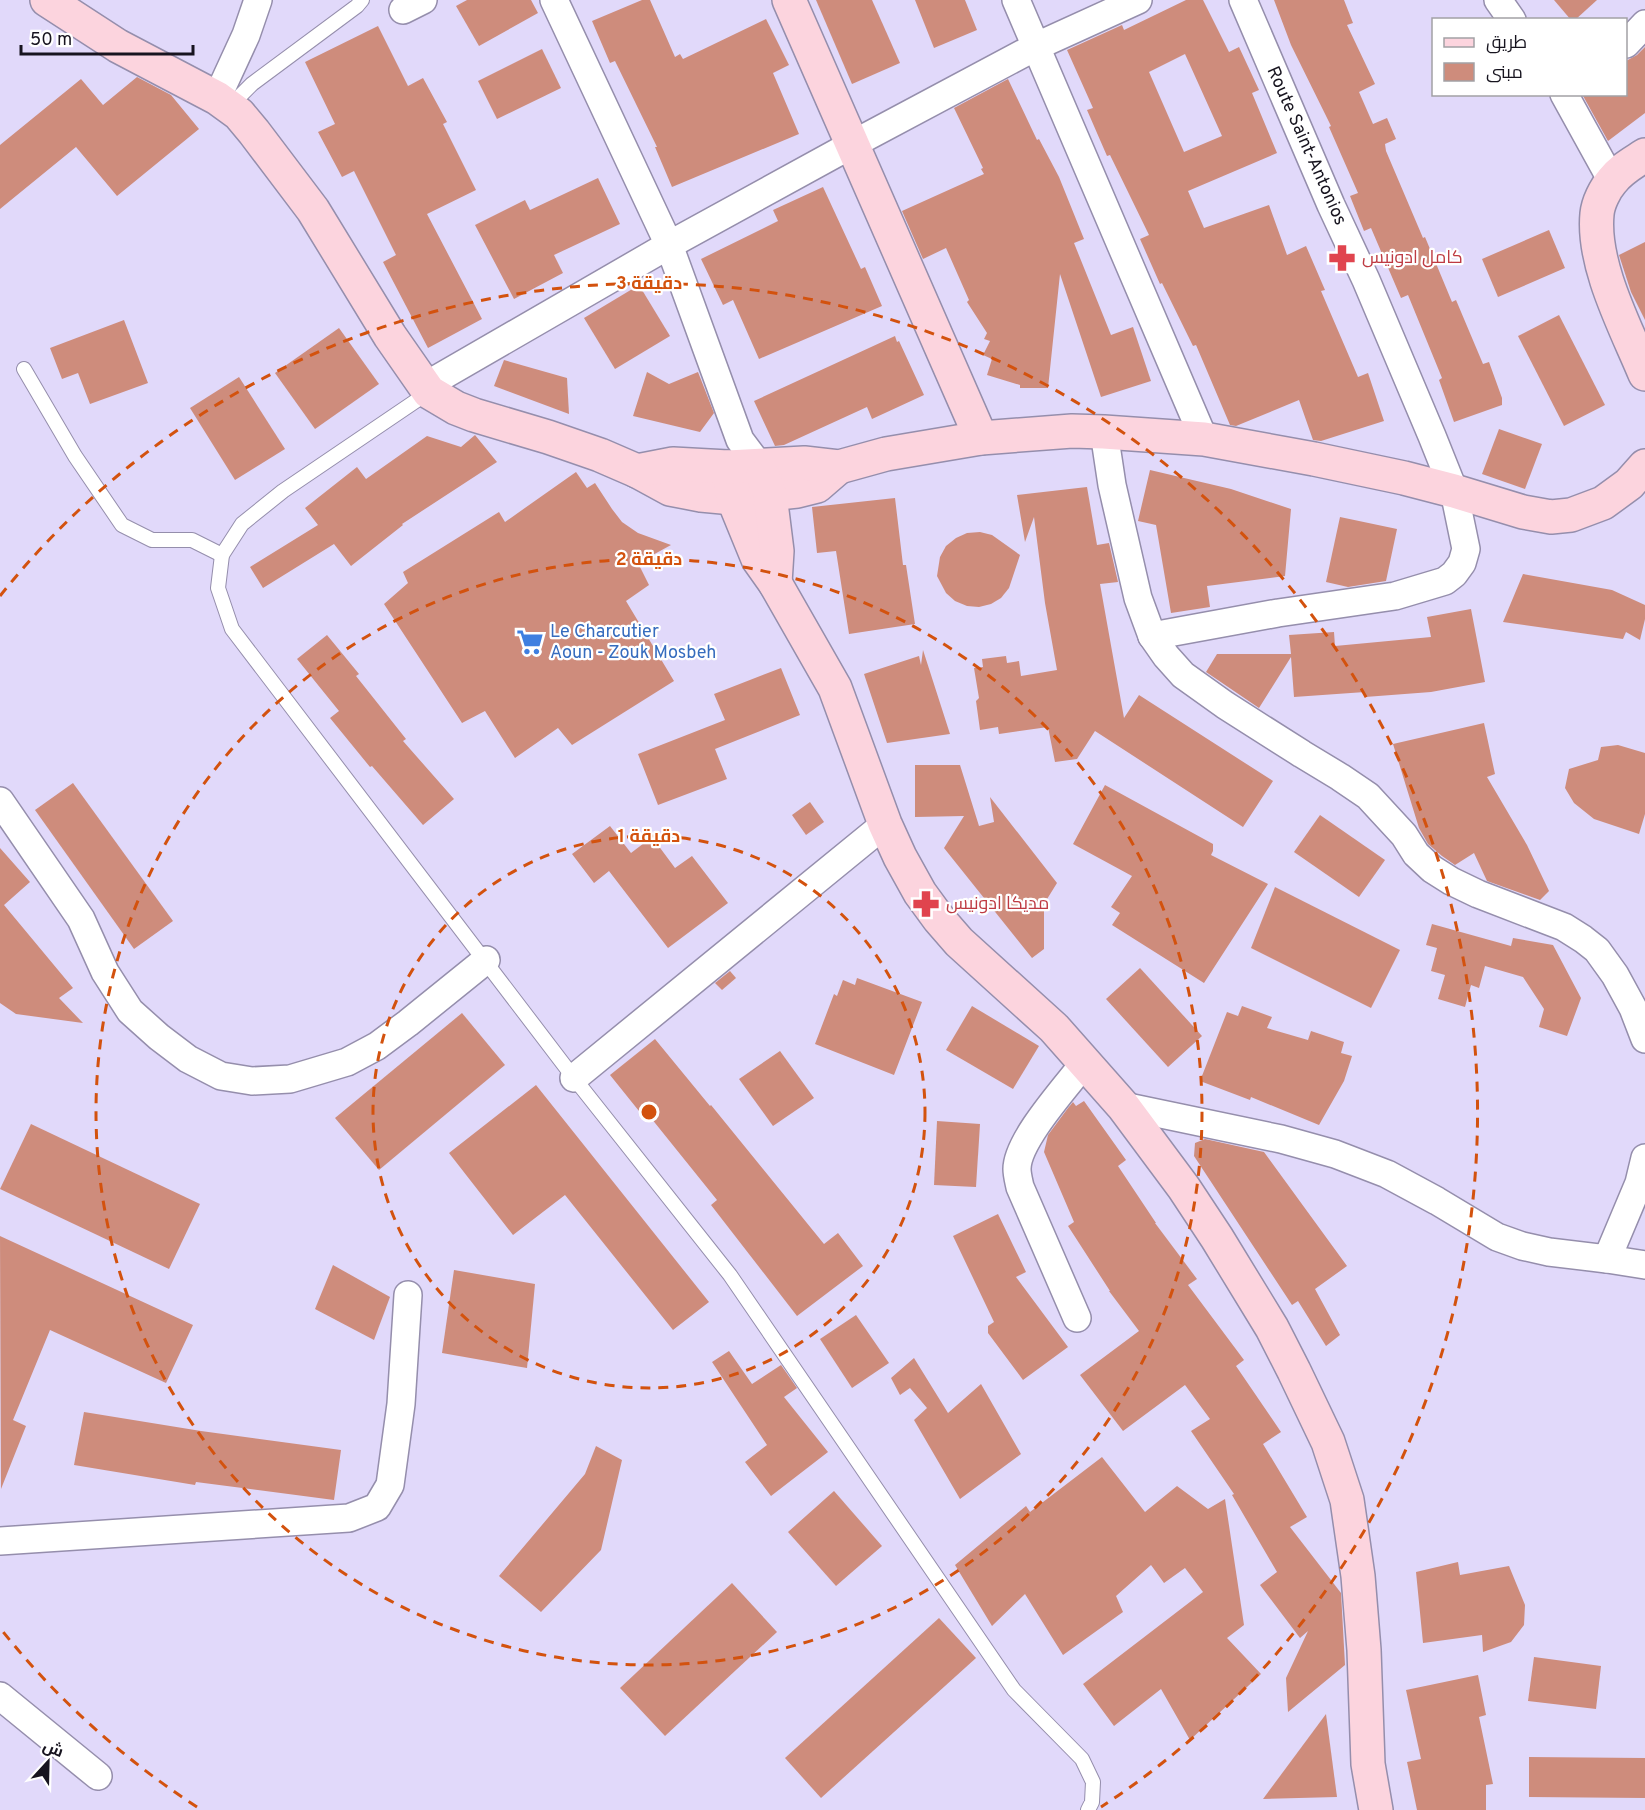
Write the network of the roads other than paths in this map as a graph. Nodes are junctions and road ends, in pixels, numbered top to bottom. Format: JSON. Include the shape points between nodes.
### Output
{"nodes":[{"id":1,"x":47,"y":0,"type":"edge"},
{"id":2,"x":258,"y":0,"type":"edge"},
{"id":3,"x":362,"y":0,"type":"edge"},
{"id":4,"x":554,"y":0,"type":"edge"},
{"id":5,"x":789,"y":0,"type":"edge"},
{"id":6,"x":1016,"y":0,"type":"edge"},
{"id":7,"x":1138,"y":0,"type":"edge"},
{"id":8,"x":1243,"y":0,"type":"edge"},
{"id":9,"x":1498,"y":0,"type":"edge"},
{"id":10,"x":1511,"y":18,"type":"edge"},
{"id":11,"x":1645,"y":24,"type":"edge"},
{"id":12,"x":1627,"y":43,"type":"edge"},
{"id":13,"x":1037,"y":46,"type":"junction"},
{"id":14,"x":1568,"y":96,"type":"edge"},
{"id":15,"x":224,"y":103,"type":"junction"},
{"id":16,"x":853,"y":144,"type":"junction"},
{"id":17,"x":1645,"y":155,"type":"edge"},
{"id":18,"x":1612,"y":181,"type":"junction"},
{"id":19,"x":669,"y":244,"type":"junction"},
{"id":20,"x":24,"y":369,"type":"dead end"},
{"id":21,"x":1645,"y":374,"type":"edge"},
{"id":22,"x":427,"y":389,"type":"junction"},
{"id":23,"x":1104,"y":432,"type":"junction"},
{"id":24,"x":981,"y":438,"type":"junction"},
{"id":25,"x":1204,"y":439,"type":"junction"},
{"id":26,"x":1645,"y":466,"type":"edge"},
{"id":27,"x":740,"y":467,"type":"junction"},
{"id":28,"x":839,"y":467,"type":"junction"},
{"id":29,"x":1454,"y":491,"type":"junction"},
{"id":30,"x":770,"y":495,"type":"junction"},
{"id":31,"x":222,"y":555,"type":"junction"},
{"id":32,"x":775,"y":583,"type":"junction"},
{"id":33,"x":1152,"y":636,"type":"junction"},
{"id":34,"x":0,"y":801,"type":"edge"},
{"id":35,"x":885,"y":824,"type":"junction"},
{"id":36,"x":486,"y":960,"type":"junction"},
{"id":37,"x":1645,"y":1039,"type":"edge"},
{"id":38,"x":1085,"y":1062,"type":"junction"},
{"id":39,"x":574,"y":1078,"type":"junction"},
{"id":40,"x":1123,"y":1106,"type":"junction"},
{"id":41,"x":1645,"y":1158,"type":"edge"},
{"id":42,"x":1606,"y":1259,"type":"junction"},
{"id":43,"x":1645,"y":1264,"type":"edge"},
{"id":44,"x":408,"y":1295,"type":"dead end"},
{"id":45,"x":1077,"y":1318,"type":"dead end"},
{"id":46,"x":0,"y":1541,"type":"edge"},
{"id":47,"x":0,"y":1696,"type":"edge"},
{"id":48,"x":98,"y":1776,"type":"dead end"},
{"id":49,"x":1088,"y":1810,"type":"edge"},
{"id":50,"x":1376,"y":1810,"type":"edge"}],
"edges":[{"from":1,"to":15,"type":"main road","via":[[118,46]]},
{"from":2,"to":15,"type":"street"},
{"from":3,"to":15,"type":"lane","via":[[240,96]]},
{"from":4,"to":19,"type":"street"},
{"from":5,"to":16,"type":"main road"},
{"from":6,"to":13,"type":"street"},
{"from":7,"to":13,"type":"street"},
{"from":8,"to":29,"type":"street","name":"Route Saint-Antonios"},
{"from":9,"to":10,"type":"street"},
{"from":11,"to":12,"type":"street"},
{"from":13,"to":16,"type":"street"},
{"from":13,"to":25,"type":"street"},
{"from":14,"to":18,"type":"street"},
{"from":15,"to":22,"type":"main road","via":[[254,132],[313,210]]},
{"from":16,"to":19,"type":"street"},
{"from":16,"to":24,"type":"main road"},
{"from":17,"to":18,"type":"main road"},
{"from":18,"to":21,"type":"main road","via":[[1597,213],[1597,236],[1604,274]]},
{"from":19,"to":22,"type":"street"},
{"from":19,"to":27,"type":"street"},
{"from":20,"to":31,"type":"lane","via":[[75,456],[122,525],[152,540],[192,540]]},
{"from":22,"to":27,"type":"main road","via":[[465,412],[600,455],[670,489],[701,495]]},
{"from":22,"to":31,"type":"lane","via":[[242,524]]},
{"from":23,"to":24,"type":"main road"},
{"from":23,"to":25,"type":"main road"},
{"from":23,"to":33,"type":"street","via":[[1138,598]]},
{"from":24,"to":28,"type":"main road","via":[[886,454]]},
{"from":25,"to":29,"type":"main road","via":[[1359,468]]},
{"from":26,"to":29,"type":"main road","via":[[1603,503],[1571,515],[1551,517],[1523,512]]},
{"from":27,"to":28,"type":"main road","via":[[804,463]]},
{"from":27,"to":30,"type":"main road"},
{"from":27,"to":32,"type":"main road","via":[[758,559]]},
{"from":28,"to":30,"type":"main road","via":[[817,486]]},
{"from":29,"to":33,"type":"street","name":"Route Saint-Antonios","via":[[1466,549],[1462,563],[1445,581],[1395,596]]},
{"from":30,"to":32,"type":"main road","via":[[777,551]]},
{"from":31,"to":36,"type":"lane","via":[[218,588],[231,629]]},
{"from":32,"to":35,"type":"main road","via":[[835,688]]},
{"from":33,"to":37,"type":"street","via":[[1183,675],[1368,796],[1432,869],[1478,894],[1564,927],[1597,950],[1633,1008]]},
{"from":34,"to":36,"type":"street","via":[[81,919],[105,972],[130,1011],[188,1059],[221,1076],[252,1082],[290,1079],[347,1062],[377,1046]]},
{"from":35,"to":38,"type":"main road","via":[[920,893],[939,920]]},
{"from":35,"to":39,"type":"street"},
{"from":36,"to":39,"type":"lane"},
{"from":38,"to":40,"type":"main road"},
{"from":38,"to":45,"type":"street","via":[[1029,1137],[1017,1169],[1024,1198]]},
{"from":39,"to":49,"type":"lane","via":[[730,1275],[1014,1690],[1082,1760],[1093,1782]]},
{"from":40,"to":42,"type":"street","via":[[1335,1154],[1387,1174],[1497,1237],[1540,1250]]},
{"from":40,"to":50,"type":"main road","via":[[1184,1188],[1247,1287],[1328,1442],[1347,1500],[1358,1576],[1368,1764]]},
{"from":41,"to":42,"type":"street","via":[[1639,1183]]},
{"from":42,"to":43,"type":"street"},
{"from":44,"to":46,"type":"street","via":[[390,1485],[377,1507],[349,1518]]},
{"from":47,"to":48,"type":"street"}]}
